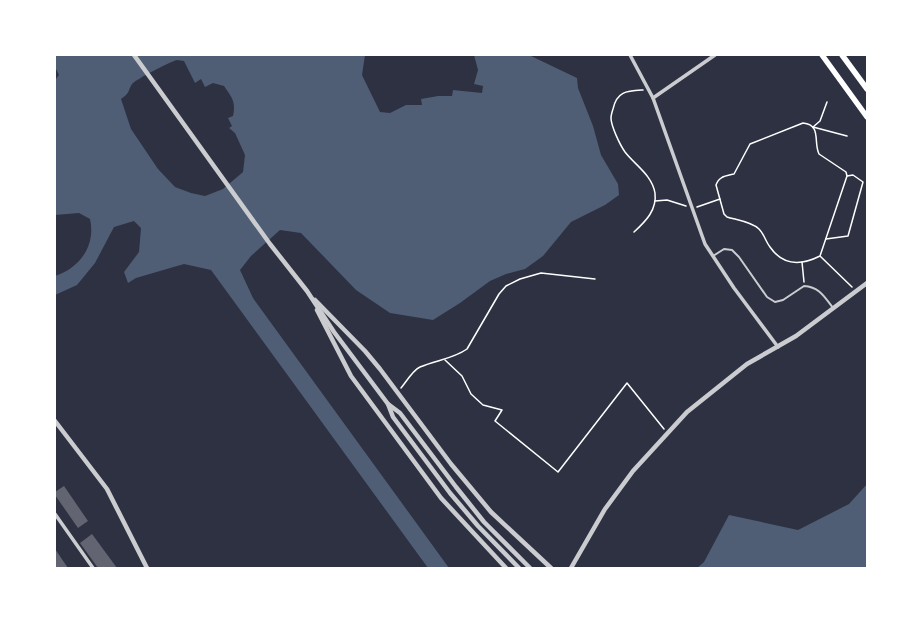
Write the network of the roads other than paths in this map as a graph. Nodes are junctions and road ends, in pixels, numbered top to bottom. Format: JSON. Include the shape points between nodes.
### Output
{"nodes":[{"id":1,"x":134,"y":55,"type":"edge"},
{"id":2,"x":630,"y":55,"type":"edge"},
{"id":3,"x":715,"y":55,"type":"edge"},
{"id":4,"x":822,"y":55,"type":"edge"},
{"id":5,"x":842,"y":55,"type":"edge"},
{"id":6,"x":867,"y":89,"type":"edge"},
{"id":7,"x":653,"y":98,"type":"junction"},
{"id":8,"x":867,"y":117,"type":"edge"},
{"id":9,"x":713,"y":256,"type":"junction"},
{"id":10,"x":867,"y":283,"type":"edge"},
{"id":11,"x":307,"y":291,"type":"junction"},
{"id":12,"x":833,"y":308,"type":"junction"},
{"id":13,"x":778,"y":347,"type":"junction"},
{"id":14,"x":388,"y":404,"type":"junction"},
{"id":15,"x":55,"y":421,"type":"edge"},
{"id":16,"x":55,"y":514,"type":"edge"},
{"id":17,"x":59,"y":519,"type":"junction"},
{"id":18,"x":55,"y":523,"type":"edge"},
{"id":19,"x":93,"y":568,"type":"edge"},
{"id":20,"x":147,"y":568,"type":"edge"},
{"id":21,"x":506,"y":568,"type":"edge"},
{"id":22,"x":519,"y":568,"type":"edge"},
{"id":23,"x":530,"y":568,"type":"edge"},
{"id":24,"x":551,"y":568,"type":"edge"},
{"id":25,"x":571,"y":568,"type":"edge"}],
"edges":[{"from":1,"to":11,"type":"street","via":[[270,244]]},
{"from":2,"to":7,"type":"street"},
{"from":3,"to":7,"type":"street"},
{"from":4,"to":8,"type":"main road"},
{"from":5,"to":6,"type":"main road"},
{"from":7,"to":9,"type":"street","via":[[705,244]]},
{"from":9,"to":12,"type":"lane","via":[[724,249],[732,250],[767,297],[774,302],[783,300],[804,286],[813,287],[821,293]]},
{"from":9,"to":13,"type":"street"},
{"from":10,"to":12,"type":"street"},
{"from":11,"to":14,"type":"street"},
{"from":11,"to":21,"type":"street","via":[[350,376],[441,498]]},
{"from":11,"to":24,"type":"street","via":[[365,351],[491,512]]},
{"from":12,"to":13,"type":"street"},
{"from":13,"to":25,"type":"street","via":[[741,369],[687,412],[633,471],[605,509]]},
{"from":14,"to":22,"type":"street","via":[[393,417],[450,493]]},
{"from":14,"to":23,"type":"street","via":[[400,412],[484,522]]},
{"from":15,"to":20,"type":"street","via":[[107,489]]},
{"from":16,"to":17,"type":"street"},
{"from":17,"to":18,"type":"street"},
{"from":17,"to":19,"type":"street"}]}
